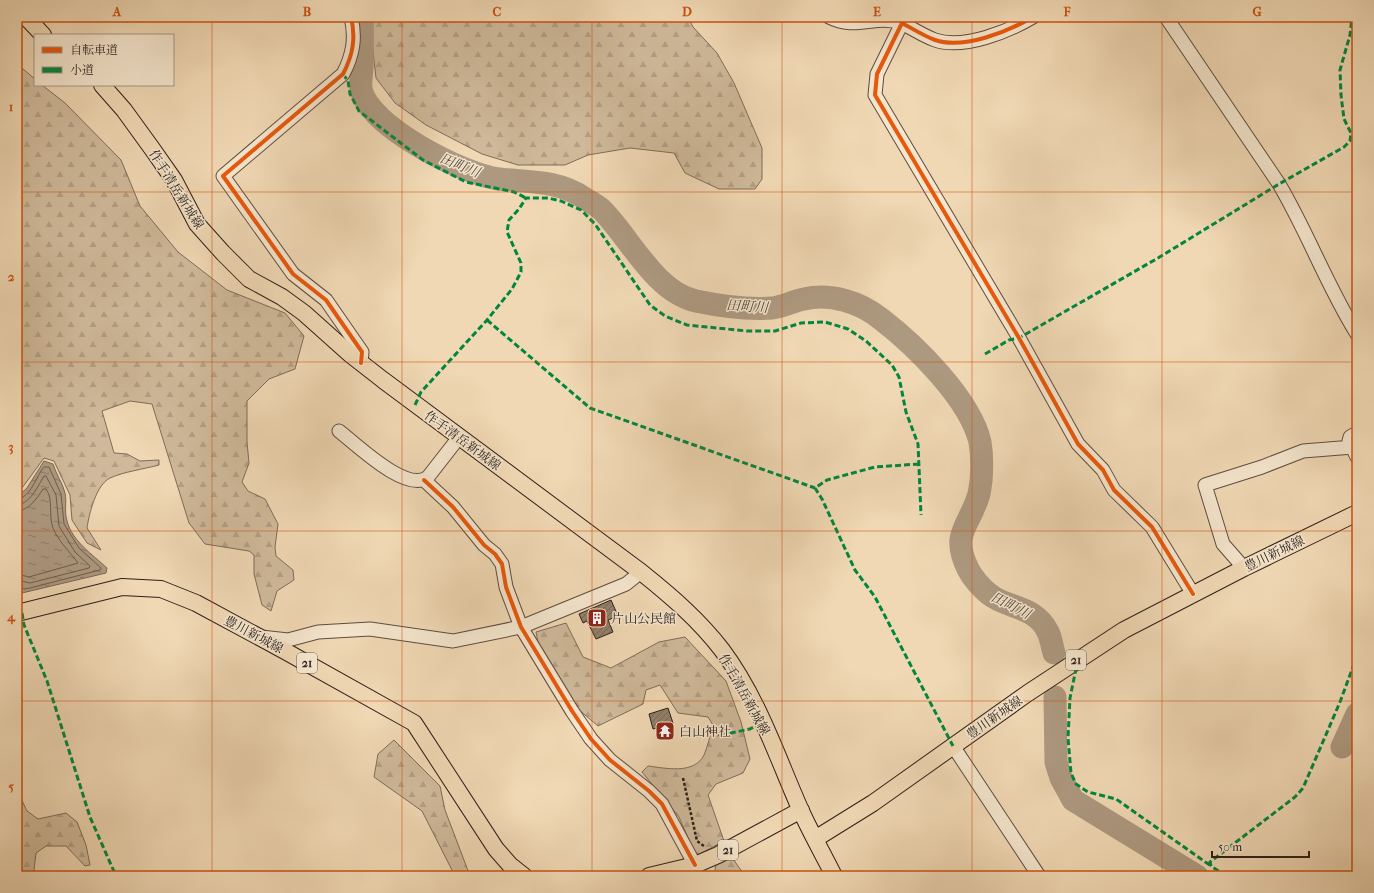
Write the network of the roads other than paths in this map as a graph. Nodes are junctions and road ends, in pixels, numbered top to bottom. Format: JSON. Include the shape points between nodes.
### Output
{"nodes":[{"id":1,"x":26,"y":17,"type":"edge"},
{"id":2,"x":351,"y":17,"type":"edge"},
{"id":3,"x":829,"y":17,"type":"edge"},
{"id":4,"x":1033,"y":17,"type":"edge"},
{"id":5,"x":1166,"y":17,"type":"edge"},
{"id":6,"x":902,"y":23,"type":"junction"},
{"id":7,"x":42,"y":34,"type":"edge"},
{"id":8,"x":103,"y":86,"type":"edge"},
{"id":9,"x":1357,"y":334,"type":"edge"},
{"id":10,"x":361,"y":363,"type":"junction"},
{"id":11,"x":339,"y":431,"type":"dead end"},
{"id":12,"x":1357,"y":433,"type":"edge"},
{"id":13,"x":460,"y":436,"type":"junction"},
{"id":14,"x":1355,"y":452,"type":"edge"},
{"id":15,"x":424,"y":480,"type":"junction"},
{"id":16,"x":1357,"y":513,"type":"edge"},
{"id":17,"x":1244,"y":568,"type":"junction"},
{"id":18,"x":642,"y":572,"type":"junction"},
{"id":19,"x":1193,"y":594,"type":"junction"},
{"id":20,"x":17,"y":613,"type":"edge"},
{"id":21,"x":521,"y":627,"type":"junction"},
{"id":22,"x":261,"y":637,"type":"junction"},
{"id":23,"x":953,"y":746,"type":"junction"},
{"id":24,"x":801,"y":810,"type":"junction"},
{"id":25,"x":815,"y":839,"type":"junction"},
{"id":26,"x":695,"y":865,"type":"junction"},
{"id":27,"x":524,"y":876,"type":"edge"},
{"id":28,"x":649,"y":876,"type":"edge"},
{"id":29,"x":834,"y":876,"type":"edge"},
{"id":30,"x":1039,"y":876,"type":"edge"}],
"edges":[{"from":1,"to":7,"type":"main road"},
{"from":2,"to":10,"type":"street","via":[[355,31],[353,47],[343,74],[223,176],[293,274],[326,300],[362,352]]},
{"from":3,"to":6,"type":"street","via":[[839,22],[855,24],[890,19]]},
{"from":4,"to":6,"type":"street","via":[[1002,33],[969,41],[948,42],[936,40]]},
{"from":5,"to":9,"type":"street","via":[[1279,184]]},
{"from":6,"to":19,"type":"street","via":[[877,74],[875,95],[1019,338],[1078,444],[1103,470],[1114,490],[1152,527]]},
{"from":8,"to":10,"type":"main road","name":"作手清岳新城線","via":[[124,110],[174,180],[197,224],[223,253],[249,279],[282,297],[304,313]]},
{"from":10,"to":13,"type":"main road","name":"作手清岳新城線"},
{"from":11,"to":15,"type":"street","via":[[386,468],[406,479]]},
{"from":12,"to":14,"type":"street","via":[[1350,438]]},
{"from":13,"to":15,"type":"street"},
{"from":13,"to":18,"type":"main road","name":"作手清岳新城線"},
{"from":14,"to":17,"type":"street","via":[[1302,451],[1205,485],[1223,544]]},
{"from":15,"to":21,"type":"street","via":[[453,507],[502,564],[506,587]]},
{"from":16,"to":17,"type":"main road","name":"豊川新城線","number":"21"},
{"from":17,"to":19,"type":"main road","name":"豊川新城線","number":"21"},
{"from":18,"to":21,"type":"street","via":[[626,584]]},
{"from":18,"to":24,"type":"main road","name":"作手清岳新城線","via":[[702,625],[723,651],[763,722]]},
{"from":19,"to":23,"type":"main road","name":"豊川新城線","number":"21","via":[[1124,630],[1078,659]]},
{"from":20,"to":22,"type":"main road","name":"豊川新城線","number":"21","via":[[122,587],[149,587],[196,603]]},
{"from":21,"to":22,"type":"street","via":[[453,641],[370,629],[318,632],[288,640]]},
{"from":21,"to":26,"type":"street","via":[[591,739],[610,760],[649,790],[662,804]]},
{"from":22,"to":27,"type":"main road","name":"豊川新城線","number":"21","via":[[414,723],[496,849]]},
{"from":23,"to":25,"type":"main road","name":"豊川新城線","number":"21","via":[[873,803]]},
{"from":23,"to":30,"type":"street"},
{"from":24,"to":25,"type":"main road"},
{"from":24,"to":26,"type":"main road","number":"21"},
{"from":25,"to":29,"type":"main road"},
{"from":26,"to":28,"type":"main road","number":"21"}]}
